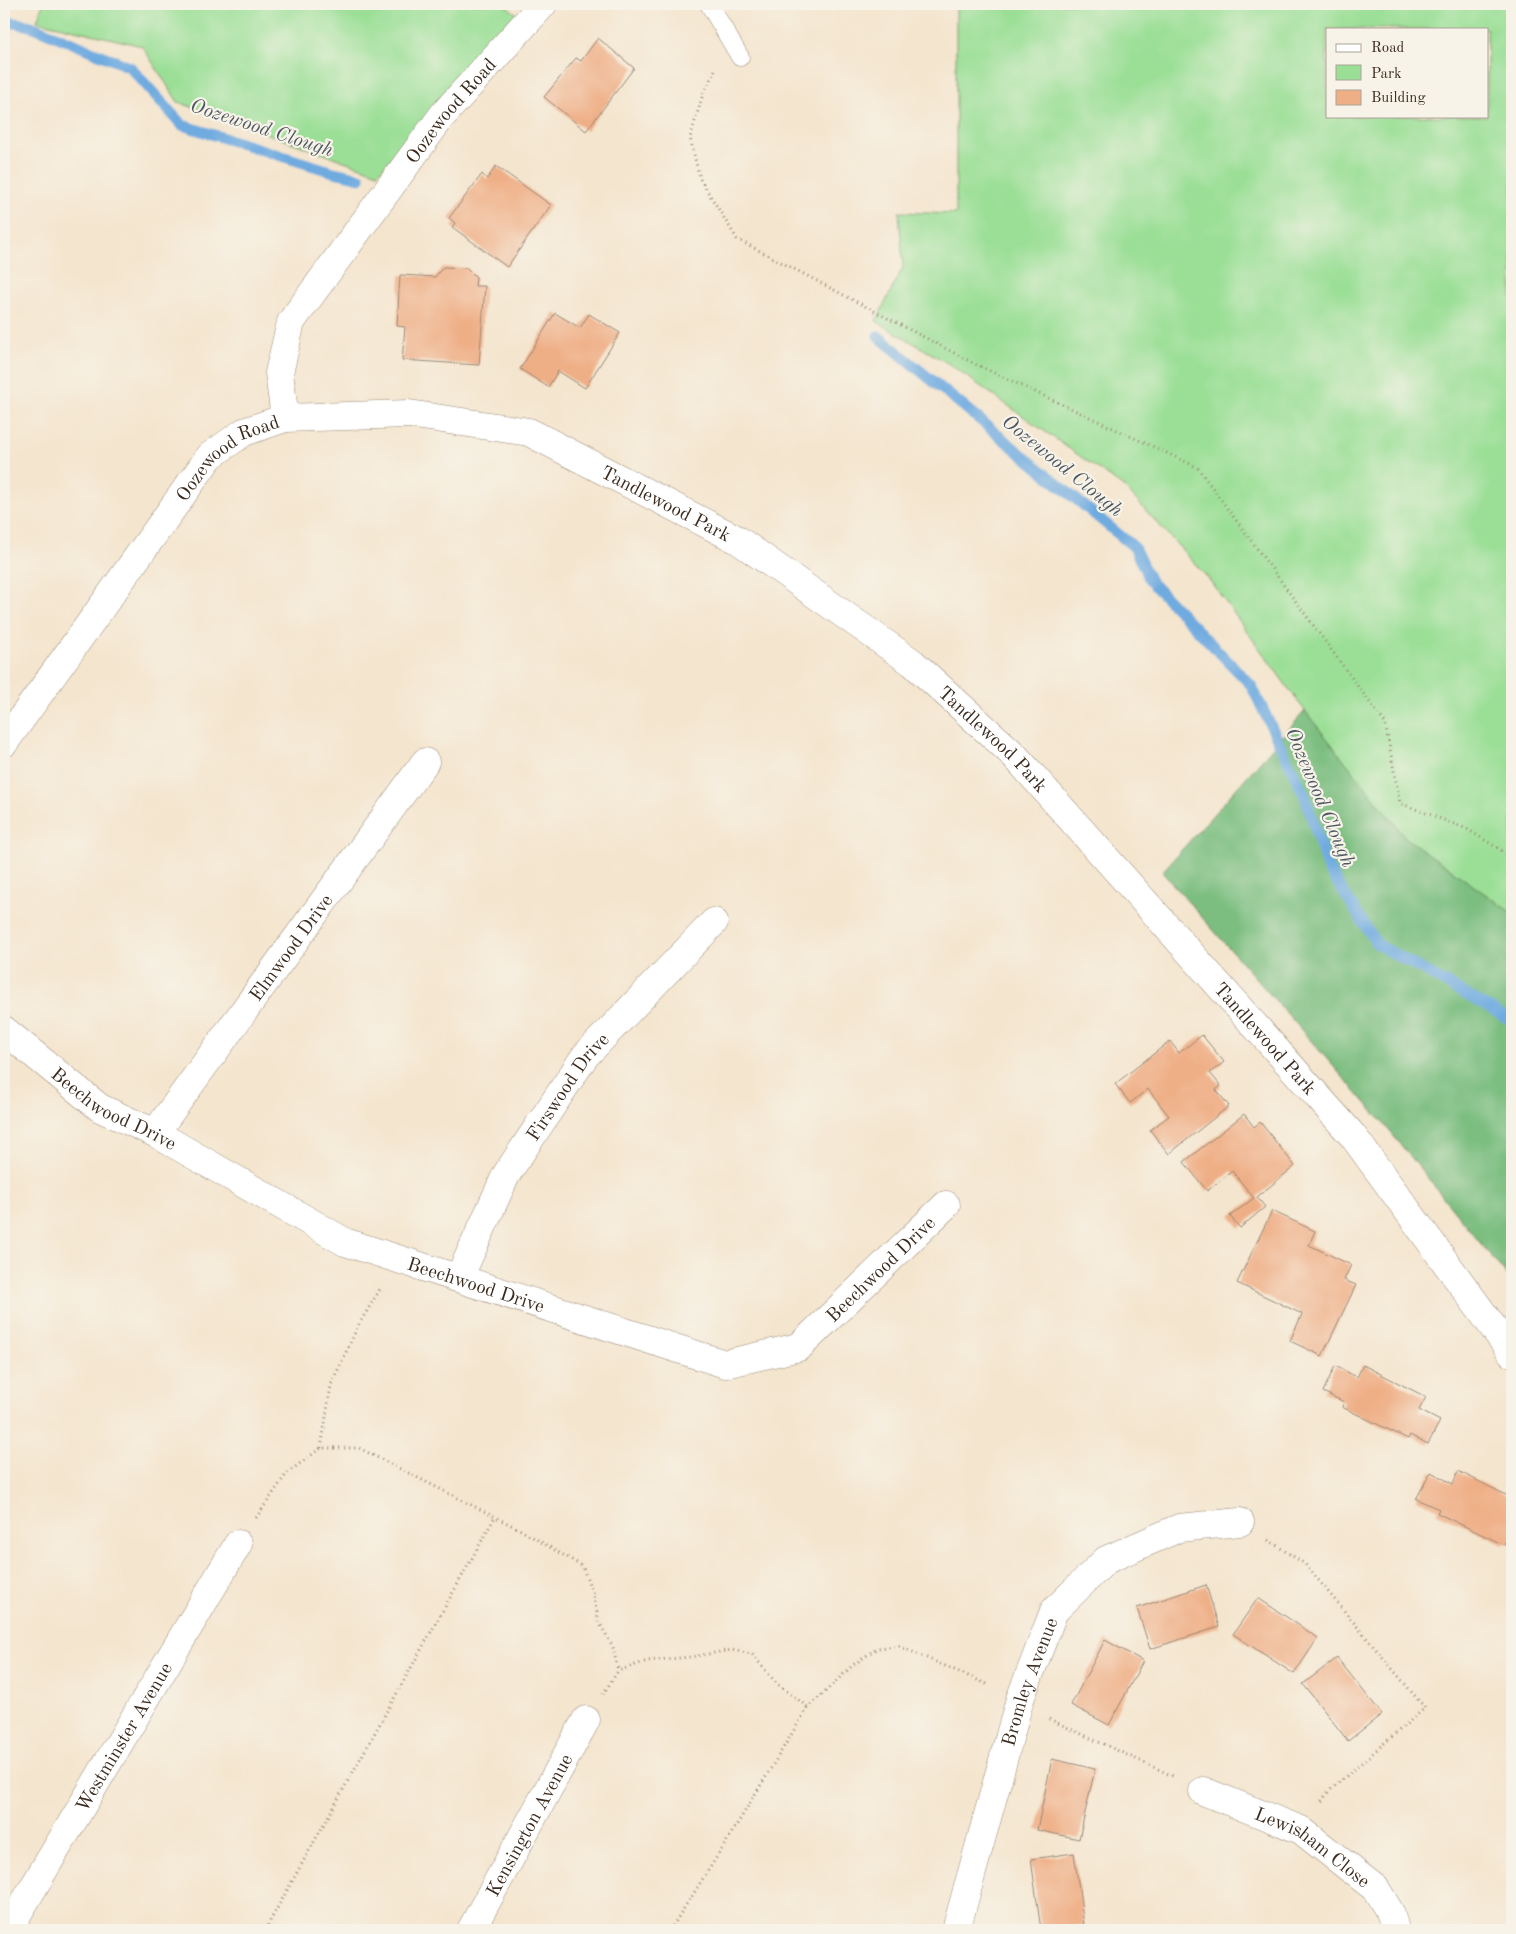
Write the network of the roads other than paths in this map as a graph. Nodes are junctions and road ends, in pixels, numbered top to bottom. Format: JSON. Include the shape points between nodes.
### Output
{"nodes":[{"id":1,"x":543,"y":4,"type":"edge"},
{"id":2,"x":709,"y":4,"type":"edge"},
{"id":3,"x":740,"y":57,"type":"dead end"},
{"id":4,"x":285,"y":418,"type":"junction"},
{"id":5,"x":4,"y":743,"type":"edge"},
{"id":6,"x":425,"y":762,"type":"dead end"},
{"id":7,"x":714,"y":922,"type":"dead end"},
{"id":8,"x":4,"y":1030,"type":"edge"},
{"id":9,"x":155,"y":1133,"type":"junction"},
{"id":10,"x":946,"y":1205,"type":"dead end"},
{"id":11,"x":459,"y":1278,"type":"junction"},
{"id":12,"x":1512,"y":1353,"type":"edge"},
{"id":13,"x":1240,"y":1522,"type":"road end"},
{"id":14,"x":238,"y":1544,"type":"road end"},
{"id":15,"x":586,"y":1720,"type":"road end"},
{"id":16,"x":1203,"y":1791,"type":"road end"},
{"id":17,"x":8,"y":1930,"type":"edge"},
{"id":18,"x":471,"y":1930,"type":"edge"},
{"id":19,"x":956,"y":1930,"type":"edge"},
{"id":20,"x":1395,"y":1930,"type":"edge"}],
"edges":[{"from":1,"to":4,"type":"street","name":"Oozewood Road","via":[[442,116],[291,322],[279,373]]},
{"from":2,"to":3,"type":"lane"},
{"from":4,"to":5,"type":"street","name":"Oozewood Road","via":[[244,432],[210,456]]},
{"from":4,"to":12,"type":"street","name":"Tandlewood Park","via":[[409,414],[528,432],[738,540],[913,663],[1015,756],[1353,1136]]},
{"from":6,"to":9,"type":"street","name":"Elmwood Drive"},
{"from":7,"to":11,"type":"street","name":"Firswood Drive","via":[[585,1056],[506,1176]]},
{"from":8,"to":9,"type":"street","name":"Beechwood Drive","via":[[100,1108]]},
{"from":9,"to":11,"type":"street","name":"Beechwood Drive","via":[[345,1242]]},
{"from":10,"to":11,"type":"street","name":"Beechwood Drive","via":[[799,1347],[725,1364]]},
{"from":13,"to":19,"type":"street","name":"Bromley Avenue","via":[[1179,1528],[1106,1560],[1054,1611],[1020,1699]]},
{"from":14,"to":17,"type":"street","name":"Westminster Avenue"},
{"from":15,"to":18,"type":"street","name":"Kensington Avenue"},
{"from":16,"to":20,"type":"street","name":"Lewisham Close","via":[[1301,1830],[1376,1889],[1391,1914]]}]}
